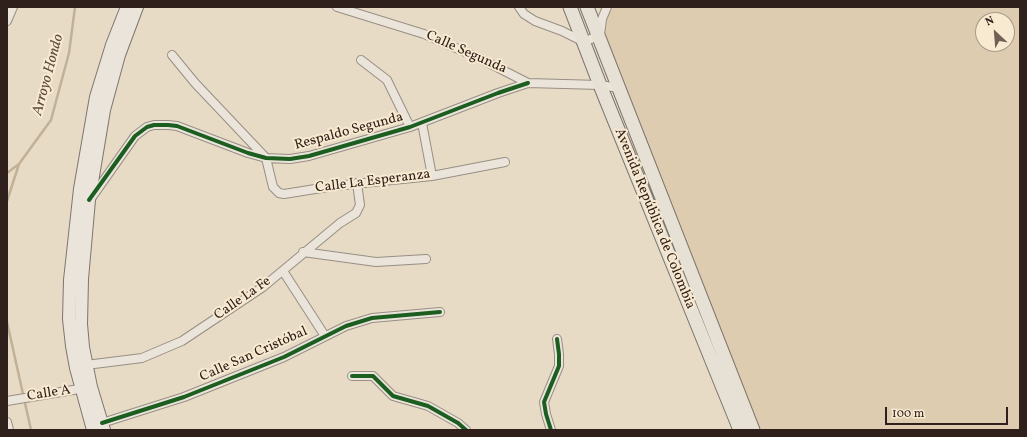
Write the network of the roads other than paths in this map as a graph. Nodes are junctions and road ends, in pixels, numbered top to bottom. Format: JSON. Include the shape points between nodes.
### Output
{"nodes":[{"id":1,"x":13,"y":7,"type":"edge"},
{"id":2,"x":127,"y":7,"type":"edge"},
{"id":3,"x":137,"y":7,"type":"edge"},
{"id":4,"x":338,"y":7,"type":"edge"},
{"id":5,"x":519,"y":7,"type":"edge"},
{"id":6,"x":570,"y":7,"type":"edge"},
{"id":7,"x":587,"y":7,"type":"edge"},
{"id":8,"x":607,"y":7,"type":"edge"},
{"id":9,"x":7,"y":21,"type":"edge"},
{"id":10,"x":599,"y":36,"type":"junction"},
{"id":11,"x":584,"y":42,"type":"junction"},
{"id":12,"x":172,"y":55,"type":"dead end"},
{"id":13,"x":361,"y":60,"type":"dead end"},
{"id":14,"x":528,"y":83,"type":"junction"},
{"id":15,"x":600,"y":85,"type":"junction"},
{"id":16,"x":619,"y":88,"type":"junction"},
{"id":17,"x":422,"y":123,"type":"junction"},
{"id":18,"x":410,"y":127,"type":"junction"},
{"id":19,"x":266,"y":158,"type":"junction"},
{"id":20,"x":505,"y":162,"type":"dead end"},
{"id":21,"x":432,"y":176,"type":"junction"},
{"id":22,"x":357,"y":183,"type":"junction"},
{"id":23,"x":89,"y":200,"type":"junction"},
{"id":24,"x":303,"y":252,"type":"junction"},
{"id":25,"x":426,"y":259,"type":"dead end"},
{"id":26,"x":283,"y":271,"type":"junction"},
{"id":27,"x":440,"y":312,"type":"dead end"},
{"id":28,"x":325,"y":336,"type":"junction"},
{"id":29,"x":557,"y":339,"type":"dead end"},
{"id":30,"x":86,"y":365,"type":"junction"},
{"id":31,"x":352,"y":376,"type":"dead end"},
{"id":32,"x":86,"y":388,"type":"junction"},
{"id":33,"x":7,"y":401,"type":"edge"},
{"id":34,"x":7,"y":422,"type":"edge"},
{"id":35,"x":100,"y":428,"type":"edge"},
{"id":36,"x":9,"y":430,"type":"edge"},
{"id":37,"x":466,"y":430,"type":"edge"},
{"id":38,"x":551,"y":430,"type":"edge"},
{"id":39,"x":740,"y":430,"type":"edge"},
{"id":40,"x":753,"y":430,"type":"edge"}],
"edges":[{"from":1,"to":9,"type":"street"},
{"from":2,"to":32,"type":"main road","via":[[96,97],[80,190],[69,319],[76,368]]},
{"from":3,"to":23,"type":"main road","via":[[119,55],[105,104]]},
{"from":4,"to":14,"type":"street","name":"Calle Segunda","via":[[424,34]]},
{"from":5,"to":11,"type":"street","via":[[535,21]]},
{"from":6,"to":11,"type":"main road","name":"Avenida República de Colombia"},
{"from":7,"to":10,"type":"main road","name":"Avenida República de Colombia"},
{"from":8,"to":10,"type":"street"},
{"from":10,"to":11,"type":"street"},
{"from":10,"to":16,"type":"main road","name":"Avenida República de Colombia"},
{"from":11,"to":15,"type":"main road","name":"Avenida República de Colombia"},
{"from":12,"to":19,"type":"street"},
{"from":13,"to":18,"type":"street","via":[[386,80]]},
{"from":14,"to":15,"type":"street","name":"Calle Segunda"},
{"from":14,"to":17,"type":"street","name":"Respaldo Segunda"},
{"from":15,"to":16,"type":"street","name":"Calle Segunda"},
{"from":15,"to":39,"type":"main road","name":"Avenida República de Colombia"},
{"from":16,"to":40,"type":"main road","name":"Avenida República de Colombia"},
{"from":17,"to":18,"type":"street","name":"Respaldo Segunda"},
{"from":17,"to":21,"type":"street"},
{"from":18,"to":19,"type":"street","name":"Respaldo Segunda","via":[[309,156],[290,159]]},
{"from":19,"to":22,"type":"street","name":"Calle La Esperanza","via":[[273,187],[279,193]]},
{"from":19,"to":23,"type":"street","name":"Respaldo Segunda","via":[[177,126],[154,125],[135,136]]},
{"from":20,"to":21,"type":"street","name":"Calle La Esperanza"},
{"from":21,"to":22,"type":"street","name":"Calle La Esperanza"},
{"from":22,"to":24,"type":"street","name":"Calle La Fe","via":[[359,210]]},
{"from":23,"to":30,"type":"main road","via":[[80,303]]},
{"from":24,"to":25,"type":"street","via":[[376,262]]},
{"from":24,"to":26,"type":"street","name":"Calle La Fe"},
{"from":26,"to":28,"type":"street"},
{"from":26,"to":30,"type":"street","name":"Calle La Fe","via":[[182,341],[142,358]]},
{"from":27,"to":28,"type":"street","name":"Calle San Cristóbal","via":[[372,318]]},
{"from":28,"to":35,"type":"street","name":"Calle San Cristóbal","via":[[284,357]]},
{"from":29,"to":38,"type":"street","via":[[559,366],[544,402]]},
{"from":30,"to":32,"type":"main road"},
{"from":31,"to":37,"type":"street","via":[[373,376],[393,396],[428,406]]},
{"from":32,"to":33,"type":"street","name":"Calle A"},
{"from":32,"to":35,"type":"main road"},
{"from":34,"to":36,"type":"street"}]}
